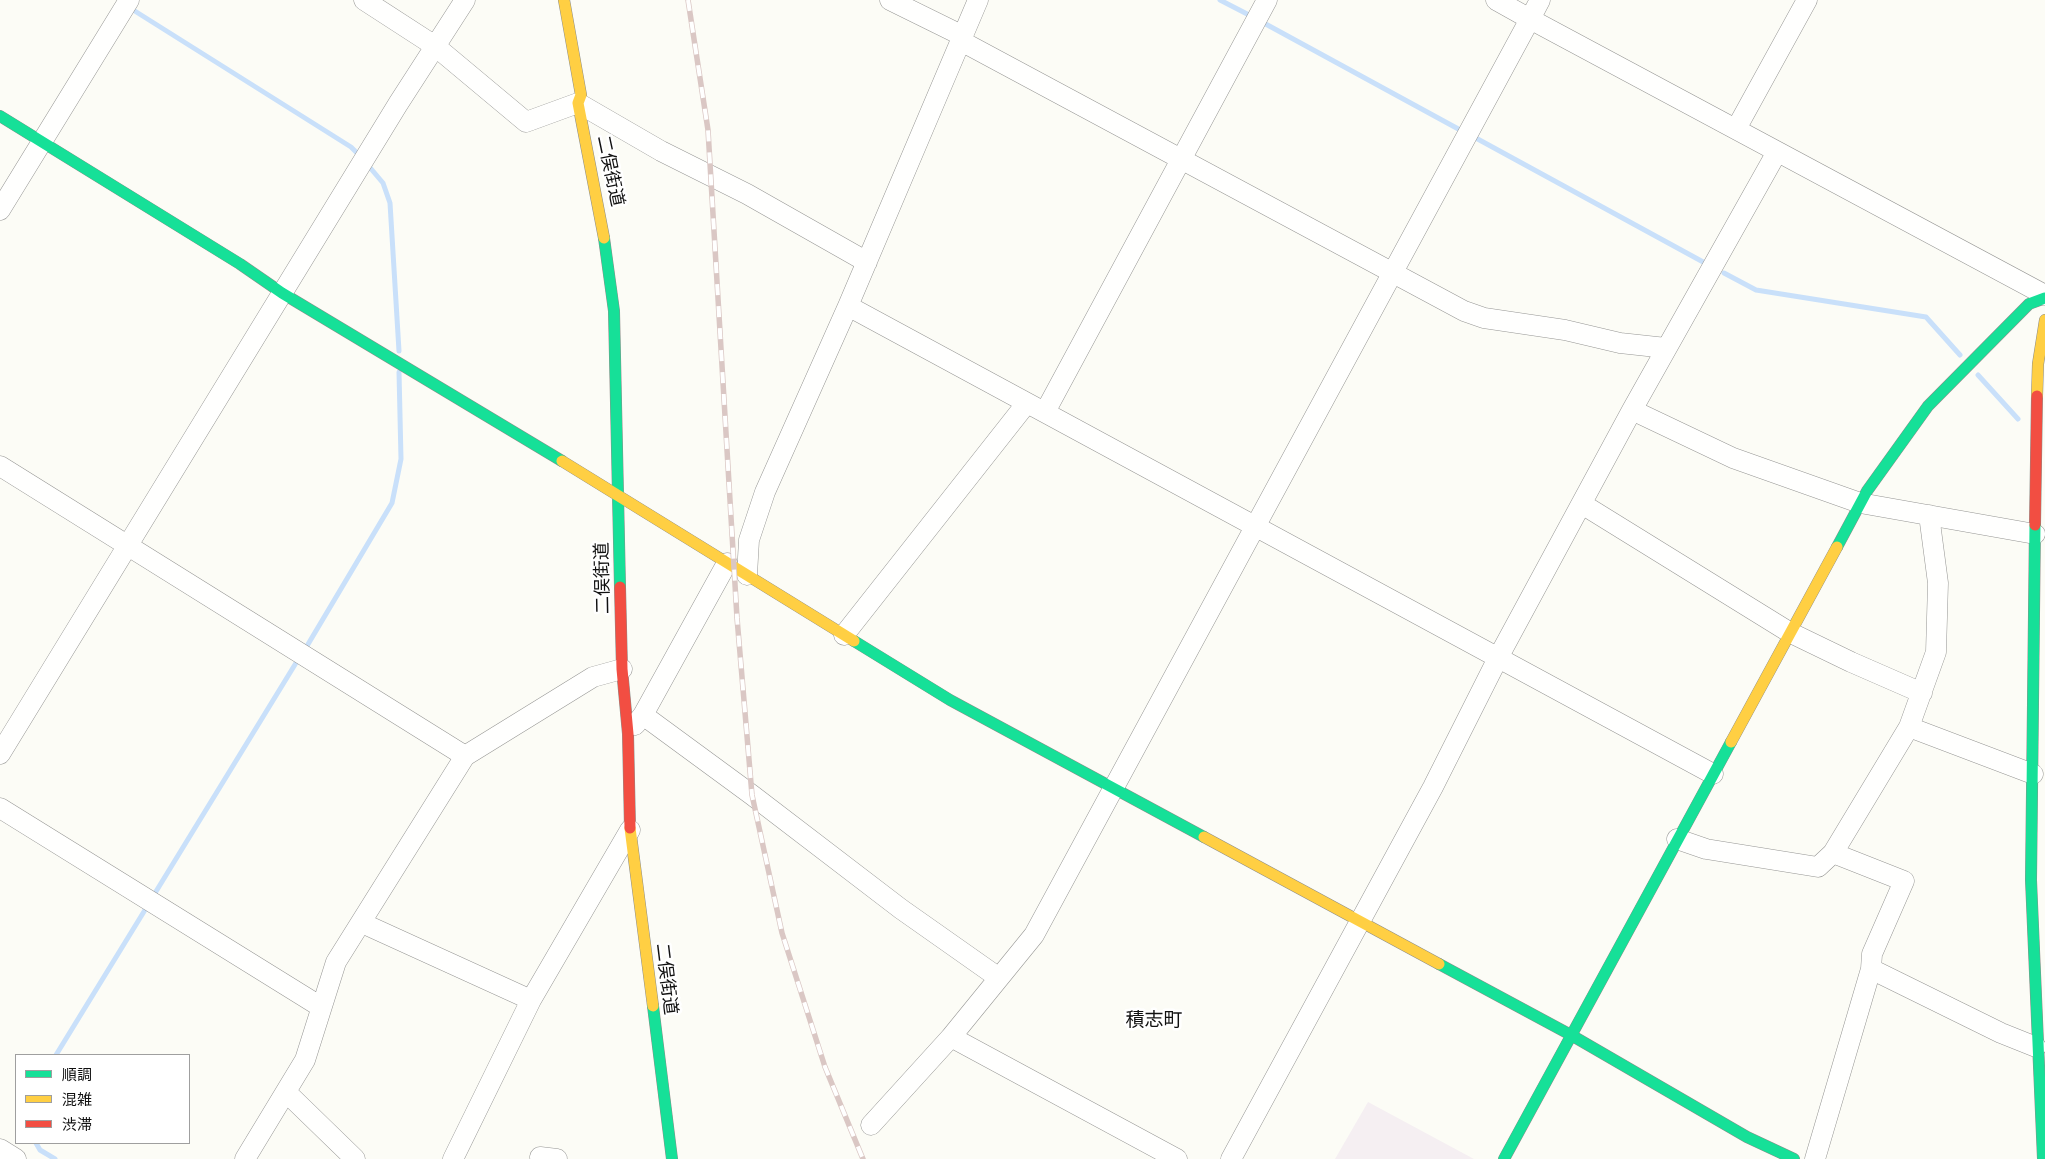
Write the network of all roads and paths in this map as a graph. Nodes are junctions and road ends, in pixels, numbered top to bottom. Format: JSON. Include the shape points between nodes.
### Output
{"nodes":[{"id":1,"x":364,"y":0,"type":"edge"},
{"id":2,"x":465,"y":0,"type":"edge"},
{"id":3,"x":564,"y":0,"type":"edge"},
{"id":4,"x":890,"y":0,"type":"edge"},
{"id":5,"x":978,"y":0,"type":"edge"},
{"id":6,"x":1267,"y":0,"type":"edge"},
{"id":7,"x":1496,"y":0,"type":"edge"},
{"id":8,"x":1540,"y":0,"type":"edge"},
{"id":9,"x":1807,"y":0,"type":"edge"},
{"id":10,"x":124,"y":8,"type":"edge"},
{"id":11,"x":1530,"y":19,"type":"junction"},
{"id":12,"x":962,"y":38,"type":"junction"},
{"id":13,"x":435,"y":46,"type":"junction"},
{"id":14,"x":578,"y":102,"type":"junction"},
{"id":15,"x":0,"y":116,"type":"edge"},
{"id":16,"x":1736,"y":129,"type":"junction"},
{"id":17,"x":41,"y":142,"type":"junction"},
{"id":18,"x":1777,"y":152,"type":"junction"},
{"id":19,"x":1181,"y":159,"type":"junction"},
{"id":20,"x":0,"y":210,"type":"edge"},
{"id":21,"x":867,"y":262,"type":"junction"},
{"id":22,"x":1392,"y":273,"type":"junction"},
{"id":23,"x":282,"y":293,"type":"junction"},
{"id":24,"x":2045,"y":297,"type":"edge"},
{"id":25,"x":848,"y":306,"type":"junction"},
{"id":26,"x":2045,"y":320,"type":"edge"},
{"id":27,"x":1666,"y":348,"type":"junction"},
{"id":28,"x":1026,"y":404,"type":"junction"},
{"id":29,"x":1632,"y":410,"type":"junction"},
{"id":30,"x":1045,"y":412,"type":"junction"},
{"id":31,"x":0,"y":466,"type":"edge"},
{"id":32,"x":618,"y":495,"type":"junction"},
{"id":33,"x":1860,"y":503,"type":"junction"},
{"id":34,"x":1582,"y":504,"type":"junction"},
{"id":35,"x":1929,"y":515,"type":"junction"},
{"id":36,"x":1256,"y":526,"type":"junction"},
{"id":37,"x":2035,"y":534,"type":"junction"},
{"id":38,"x":129,"y":546,"type":"junction"},
{"id":39,"x":727,"y":563,"type":"junction"},
{"id":40,"x":748,"y":575,"type":"junction"},
{"id":41,"x":2039,"y":621,"type":"edge"},
{"id":42,"x":1789,"y":632,"type":"junction"},
{"id":43,"x":844,"y":635,"type":"junction"},
{"id":44,"x":1499,"y":656,"type":"junction"},
{"id":45,"x":622,"y":670,"type":"junction"},
{"id":46,"x":1922,"y":693,"type":"junction"},
{"id":47,"x":643,"y":715,"type":"junction"},
{"id":48,"x":1909,"y":727,"type":"junction"},
{"id":49,"x":628,"y":734,"type":"junction"},
{"id":50,"x":0,"y":754,"type":"edge"},
{"id":51,"x":465,"y":756,"type":"junction"},
{"id":52,"x":1713,"y":774,"type":"junction"},
{"id":53,"x":2033,"y":774,"type":"junction"},
{"id":54,"x":1115,"y":787,"type":"junction"},
{"id":55,"x":0,"y":808,"type":"edge"},
{"id":56,"x":630,"y":830,"type":"junction"},
{"id":57,"x":1677,"y":839,"type":"junction"},
{"id":58,"x":1833,"y":853,"type":"junction"},
{"id":59,"x":1360,"y":922,"type":"junction"},
{"id":60,"x":362,"y":923,"type":"junction"},
{"id":61,"x":1871,"y":969,"type":"junction"},
{"id":62,"x":999,"y":978,"type":"junction"},
{"id":63,"x":531,"y":1000,"type":"junction"},
{"id":64,"x":321,"y":1007,"type":"junction"},
{"id":65,"x":1571,"y":1035,"type":"junction"},
{"id":66,"x":951,"y":1037,"type":"junction"},
{"id":67,"x":2036,"y":1047,"type":"junction"},
{"id":68,"x":2042,"y":1072,"type":"edge"},
{"id":69,"x":286,"y":1092,"type":"junction"},
{"id":70,"x":871,"y":1125,"type":"dead end"},
{"id":71,"x":0,"y":1149,"type":"edge"},
{"id":72,"x":1791,"y":1158,"type":"edge"},
{"id":73,"x":16,"y":1159,"type":"edge"},
{"id":74,"x":245,"y":1159,"type":"edge"},
{"id":75,"x":355,"y":1159,"type":"edge"},
{"id":76,"x":453,"y":1159,"type":"edge"},
{"id":77,"x":672,"y":1159,"type":"edge"},
{"id":78,"x":1177,"y":1159,"type":"edge"},
{"id":79,"x":1231,"y":1159,"type":"edge"},
{"id":80,"x":1504,"y":1159,"type":"edge"},
{"id":81,"x":1816,"y":1159,"type":"edge"},
{"id":82,"x":2042,"y":1159,"type":"edge"}],
"edges":[{"from":1,"to":13,"type":"street"},
{"from":2,"to":13,"type":"street"},
{"from":3,"to":14,"type":"street","name":"二俣街道","via":[[582,95]]},
{"from":4,"to":12,"type":"street"},
{"from":5,"to":12,"type":"street"},
{"from":6,"to":19,"type":"street"},
{"from":7,"to":11,"type":"street"},
{"from":8,"to":11,"type":"street"},
{"from":9,"to":16,"type":"street"},
{"from":10,"to":17,"type":"street"},
{"from":11,"to":16,"type":"street"},
{"from":11,"to":22,"type":"street"},
{"from":12,"to":19,"type":"street"},
{"from":12,"to":21,"type":"street"},
{"from":13,"to":14,"type":"street","via":[[526,122]]},
{"from":13,"to":23,"type":"street"},
{"from":14,"to":21,"type":"street","via":[[661,151],[747,194]]},
{"from":14,"to":32,"type":"street","name":"二俣街道","via":[[601,213],[614,311]]},
{"from":15,"to":17,"type":"street"},
{"from":16,"to":18,"type":"street"},
{"from":17,"to":20,"type":"street"},
{"from":17,"to":23,"type":"street"},
{"from":18,"to":24,"type":"street"},
{"from":18,"to":27,"type":"street"},
{"from":19,"to":22,"type":"street"},
{"from":19,"to":30,"type":"street"},
{"from":21,"to":25,"type":"street"},
{"from":22,"to":27,"type":"street","via":[[1484,318],[1565,330],[1620,343]]},
{"from":22,"to":36,"type":"street"},
{"from":23,"to":32,"type":"street"},
{"from":23,"to":38,"type":"street"},
{"from":24,"to":33,"type":"street","via":[[2029,304],[1928,406]]},
{"from":25,"to":28,"type":"street"},
{"from":25,"to":40,"type":"street","via":[[765,492],[749,540]]},
{"from":26,"to":37,"type":"street","via":[[2038,364]]},
{"from":27,"to":29,"type":"street"},
{"from":28,"to":30,"type":"street"},
{"from":28,"to":43,"type":"street"},
{"from":29,"to":33,"type":"street","via":[[1734,458]]},
{"from":29,"to":34,"type":"street"},
{"from":30,"to":36,"type":"street"},
{"from":31,"to":38,"type":"street"},
{"from":32,"to":39,"type":"street"},
{"from":32,"to":45,"type":"street","name":"二俣街道"},
{"from":33,"to":35,"type":"street"},
{"from":33,"to":42,"type":"street"},
{"from":34,"to":42,"type":"street"},
{"from":34,"to":44,"type":"street"},
{"from":35,"to":37,"type":"street"},
{"from":35,"to":46,"type":"street","via":[[1939,606],[1936,652]]},
{"from":36,"to":44,"type":"street"},
{"from":36,"to":54,"type":"street"},
{"from":37,"to":41,"type":"street"},
{"from":38,"to":50,"type":"street"},
{"from":38,"to":51,"type":"street"},
{"from":39,"to":40,"type":"street"},
{"from":39,"to":47,"type":"street"},
{"from":40,"to":43,"type":"street"},
{"from":41,"to":53,"type":"street"},
{"from":42,"to":46,"type":"street"},
{"from":42,"to":52,"type":"street"},
{"from":43,"to":54,"type":"street","via":[[950,700]]},
{"from":44,"to":52,"type":"street"},
{"from":44,"to":59,"type":"street"},
{"from":45,"to":49,"type":"street","name":"二俣街道"},
{"from":45,"to":51,"type":"street","via":[[593,677]]},
{"from":46,"to":48,"type":"street"},
{"from":47,"to":49,"type":"street"},
{"from":47,"to":62,"type":"street","via":[[901,909]]},
{"from":48,"to":53,"type":"street"},
{"from":48,"to":58,"type":"street"},
{"from":49,"to":56,"type":"street","name":"二俣街道"},
{"from":51,"to":60,"type":"street"},
{"from":52,"to":57,"type":"street"},
{"from":53,"to":67,"type":"street","via":[[2031,880]]},
{"from":54,"to":59,"type":"street"},
{"from":54,"to":62,"type":"street","via":[[1034,935]]},
{"from":55,"to":64,"type":"street"},
{"from":56,"to":63,"type":"street"},
{"from":56,"to":77,"type":"street","name":"二俣街道"},
{"from":57,"to":58,"type":"street","via":[[1706,849],[1818,867]]},
{"from":57,"to":65,"type":"street"},
{"from":58,"to":61,"type":"street","via":[[1904,881],[1872,954]]},
{"from":59,"to":65,"type":"street"},
{"from":59,"to":79,"type":"street"},
{"from":60,"to":63,"type":"street"},
{"from":60,"to":64,"type":"street","via":[[336,962]]},
{"from":61,"to":67,"type":"street"},
{"from":61,"to":81,"type":"street"},
{"from":62,"to":66,"type":"street"},
{"from":63,"to":76,"type":"street"},
{"from":64,"to":69,"type":"street","via":[[305,1060]]},
{"from":65,"to":72,"type":"street","via":[[1747,1137]]},
{"from":65,"to":80,"type":"street"},
{"from":66,"to":70,"type":"street"},
{"from":66,"to":78,"type":"street"},
{"from":67,"to":68,"type":"street"},
{"from":68,"to":82,"type":"street"},
{"from":69,"to":74,"type":"street"},
{"from":69,"to":75,"type":"street"},
{"from":71,"to":73,"type":"street"}]}
